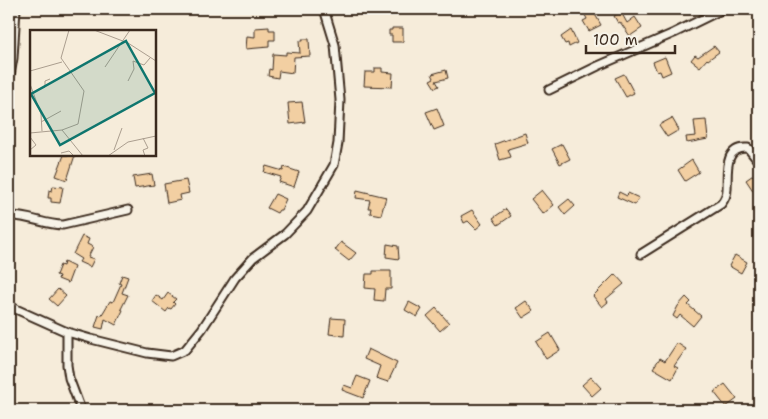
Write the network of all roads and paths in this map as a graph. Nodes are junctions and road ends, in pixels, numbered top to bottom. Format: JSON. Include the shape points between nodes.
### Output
{"nodes":[{"id":1,"x":16,"y":9,"type":"edge"},
{"id":2,"x":324,"y":9,"type":"edge"},
{"id":3,"x":723,"y":9,"type":"edge"},
{"id":4,"x":9,"y":81,"type":"edge"},
{"id":5,"x":549,"y":90,"type":"dead end"},
{"id":6,"x":759,"y":162,"type":"edge"},
{"id":7,"x":128,"y":210,"type":"dead end"},
{"id":8,"x":9,"y":216,"type":"edge"},
{"id":9,"x":641,"y":254,"type":"dead end"},
{"id":10,"x":9,"y":306,"type":"edge"},
{"id":11,"x":67,"y":332,"type":"junction"},
{"id":12,"x":81,"y":410,"type":"edge"}],
"edges":[{"from":1,"to":4,"type":"street"},
{"from":2,"to":11,"type":"street","via":[[335,45],[340,100],[338,142],[334,165],[307,212],[253,258],[235,278],[185,350],[172,356],[147,353]]},
{"from":3,"to":5,"type":"street"},
{"from":6,"to":9,"type":"street","via":[[748,148],[734,152],[727,168],[726,198],[721,204]]},
{"from":7,"to":8,"type":"street","via":[[63,225],[26,216]]},
{"from":10,"to":11,"type":"street"},
{"from":11,"to":12,"type":"street","via":[[68,378]]}]}
